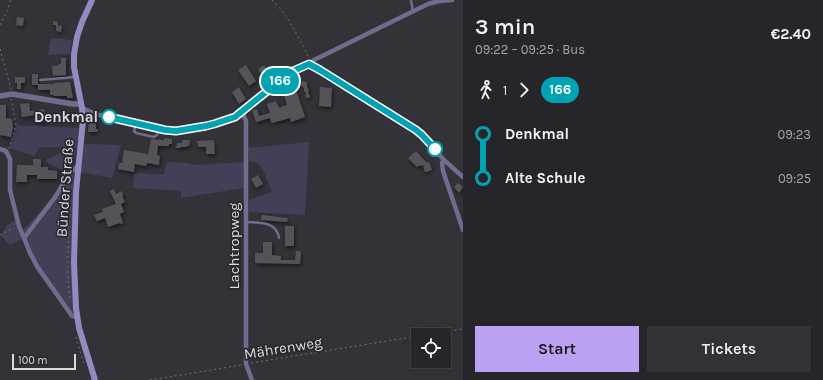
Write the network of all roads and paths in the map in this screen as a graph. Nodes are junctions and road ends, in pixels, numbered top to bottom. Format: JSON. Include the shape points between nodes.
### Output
{"nodes":[{"id":1,"x":11,"y":0,"type":"edge"},
{"id":2,"x":92,"y":0,"type":"edge"},
{"id":3,"x":272,"y":0,"type":"edge"},
{"id":4,"x":411,"y":0,"type":"edge"},
{"id":5,"x":452,"y":0,"type":"edge"},
{"id":6,"x":413,"y":11,"type":"junction"},
{"id":7,"x":0,"y":25,"type":"edge"},
{"id":8,"x":0,"y":50,"type":"edge"},
{"id":9,"x":310,"y":63,"type":"junction"},
{"id":10,"x":76,"y":77,"type":"junction"},
{"id":11,"x":40,"y":80,"type":"dead end"},
{"id":12,"x":11,"y":94,"type":"junction"},
{"id":13,"x":0,"y":96,"type":"edge"},
{"id":14,"x":82,"y":106,"type":"junction"},
{"id":15,"x":242,"y":112,"type":"junction"},
{"id":16,"x":96,"y":114,"type":"junction"},
{"id":17,"x":83,"y":120,"type":"junction"},
{"id":18,"x":136,"y":124,"type":"junction"},
{"id":19,"x":160,"y":129,"type":"junction"},
{"id":20,"x":0,"y":149,"type":"edge"},
{"id":21,"x":7,"y":153,"type":"junction"},
{"id":22,"x":444,"y":160,"type":"junction"},
{"id":23,"x":78,"y":166,"type":"junction"},
{"id":24,"x":463,"y":177,"type":"edge"},
{"id":25,"x":246,"y":222,"type":"junction"},
{"id":26,"x":19,"y":226,"type":"junction"},
{"id":27,"x":463,"y":230,"type":"edge"},
{"id":28,"x":0,"y":235,"type":"edge"},
{"id":29,"x":24,"y":238,"type":"junction"},
{"id":30,"x":279,"y":238,"type":"dead end"},
{"id":31,"x":77,"y":317,"type":"junction"},
{"id":32,"x":463,"y":329,"type":"edge"},
{"id":33,"x":451,"y":331,"type":"edge"},
{"id":34,"x":411,"y":337,"type":"edge"},
{"id":35,"x":246,"y":364,"type":"junction"},
{"id":36,"x":95,"y":380,"type":"edge"},
{"id":37,"x":150,"y":380,"type":"edge"},
{"id":38,"x":252,"y":380,"type":"edge"}],
"edges":[{"from":1,"to":7,"type":"path"},
{"from":2,"to":10,"type":"main road","name":"Bünder Straße","via":[[77,37],[74,54]]},
{"from":3,"to":9,"type":"path","via":[[286,18]]},
{"from":4,"to":6,"type":"lane"},
{"from":5,"to":6,"type":"street","via":[[434,2]]},
{"from":6,"to":9,"type":"street"},
{"from":8,"to":12,"type":"path"},
{"from":9,"to":15,"type":"street","via":[[293,71]]},
{"from":9,"to":22,"type":"street","via":[[416,130]]},
{"from":10,"to":11,"type":"lane"},
{"from":10,"to":14,"type":"main road","name":"Bünder Straße"},
{"from":12,"to":13,"type":"street"},
{"from":12,"to":14,"type":"street"},
{"from":12,"to":21,"type":"path","via":[[16,125]]},
{"from":14,"to":16,"type":"street"},
{"from":14,"to":17,"type":"main road","name":"Bünder Straße"},
{"from":15,"to":19,"type":"street","via":[[235,117],[206,126],[176,131]]},
{"from":15,"to":25,"type":"street","name":"Lachtropweg","via":[[246,121]]},
{"from":16,"to":17,"type":"street"},
{"from":16,"to":18,"type":"street"},
{"from":17,"to":23,"type":"main road","name":"Bünder Straße"},
{"from":18,"to":19,"type":"street"},
{"from":18,"to":19,"type":"lane","via":[[136,134],[154,137]]},
{"from":20,"to":21,"type":"street"},
{"from":21,"to":26,"type":"street","via":[[10,159],[10,190]]},
{"from":22,"to":24,"type":"street"},
{"from":22,"to":27,"type":"street","via":[[443,170]]},
{"from":23,"to":29,"type":"street"},
{"from":23,"to":31,"type":"main road","name":"Bünder Straße","via":[[74,250]]},
{"from":25,"to":30,"type":"lane","via":[[274,227]]},
{"from":25,"to":35,"type":"street","name":"Lachtropweg"},
{"from":26,"to":28,"type":"path"},
{"from":26,"to":29,"type":"street"},
{"from":29,"to":31,"type":"street","via":[[46,279],[72,316]]},
{"from":31,"to":36,"type":"main road","name":"Bünder Straße"},
{"from":32,"to":33,"type":"path"},
{"from":34,"to":35,"type":"path","name":"Mährenweg"},
{"from":35,"to":37,"type":"path","name":"Mährenweg"},
{"from":35,"to":38,"type":"street","name":"Lachtropweg"}]}
